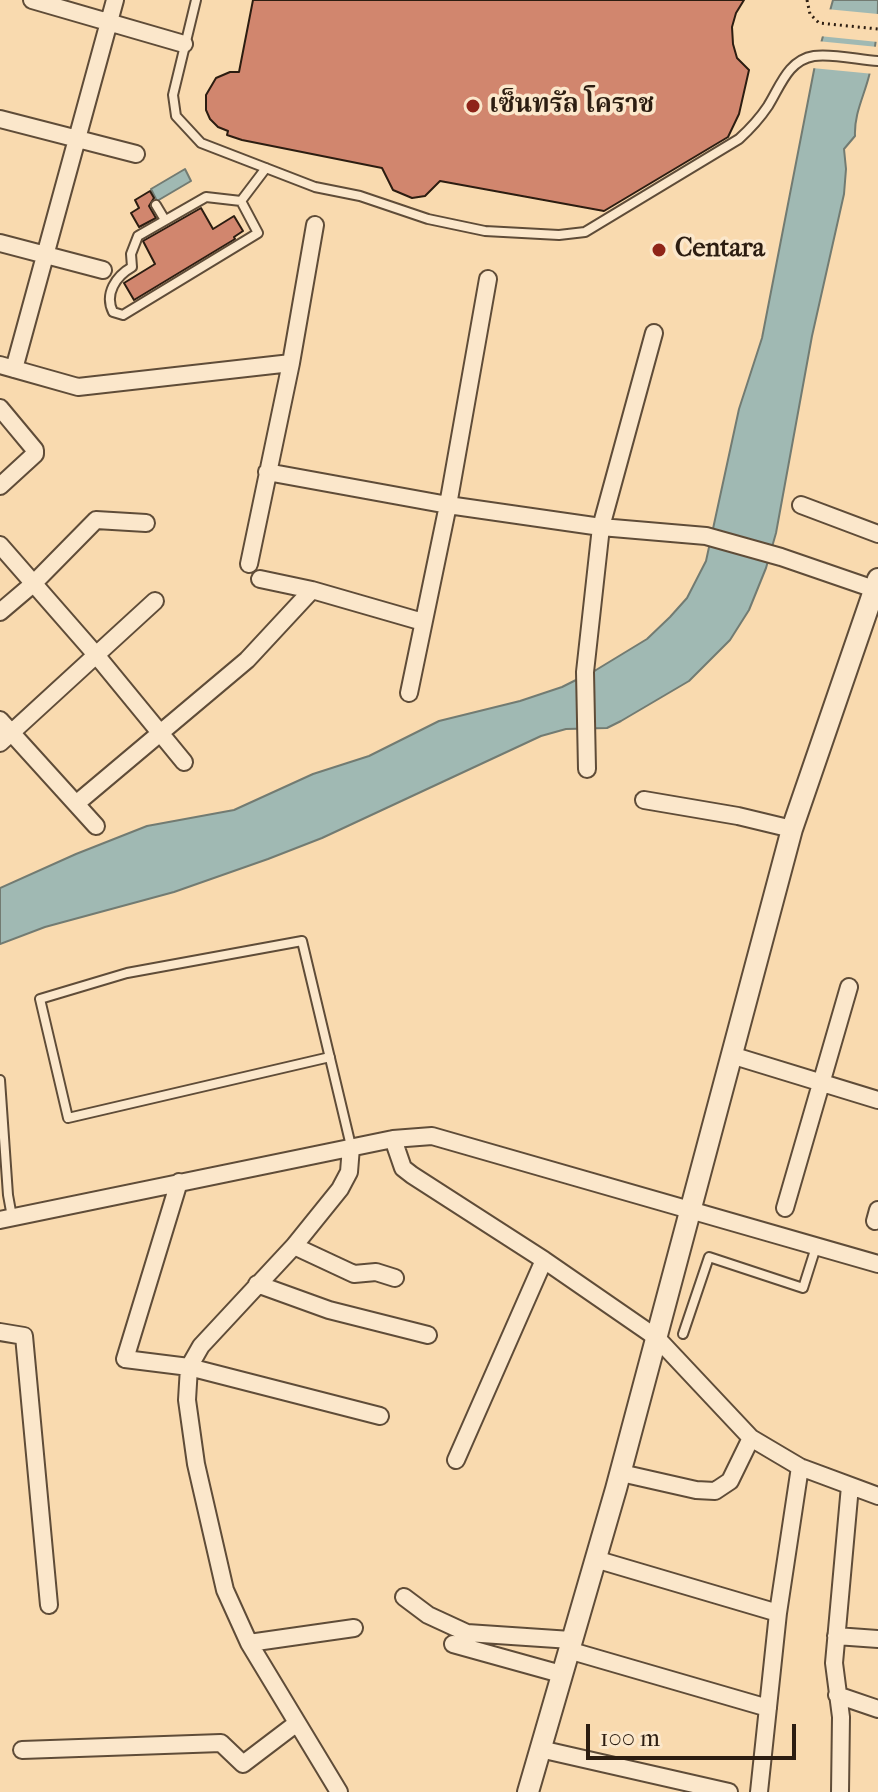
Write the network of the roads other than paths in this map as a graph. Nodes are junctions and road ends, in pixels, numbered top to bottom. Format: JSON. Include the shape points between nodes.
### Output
{"nodes":[{"id":1,"x":32,"y":0,"type":"edge"},
{"id":2,"x":115,"y":0,"type":"edge"},
{"id":3,"x":196,"y":0,"type":"edge"},
{"id":4,"x":108,"y":24,"type":"junction"},
{"id":5,"x":184,"y":44,"type":"junction"},
{"id":6,"x":878,"y":61,"type":"edge"},
{"id":7,"x":0,"y":119,"type":"edge"},
{"id":8,"x":77,"y":139,"type":"junction"},
{"id":9,"x":136,"y":154,"type":"dead end"},
{"id":10,"x":266,"y":168,"type":"junction"},
{"id":11,"x":241,"y":201,"type":"junction"},
{"id":12,"x":156,"y":205,"type":"dead end"},
{"id":13,"x":165,"y":220,"type":"junction"},
{"id":14,"x":315,"y":225,"type":"dead end"},
{"id":15,"x":0,"y":243,"type":"edge"},
{"id":16,"x":45,"y":255,"type":"junction"},
{"id":17,"x":103,"y":270,"type":"dead end"},
{"id":18,"x":488,"y":279,"type":"dead end"},
{"id":19,"x":654,"y":333,"type":"dead end"},
{"id":20,"x":291,"y":363,"type":"junction"},
{"id":21,"x":7,"y":367,"type":"edge"},
{"id":22,"x":0,"y":408,"type":"edge"},
{"id":23,"x":267,"y":472,"type":"junction"},
{"id":24,"x":0,"y":486,"type":"edge"},
{"id":25,"x":448,"y":505,"type":"junction"},
{"id":26,"x":801,"y":505,"type":"dead end"},
{"id":27,"x":146,"y":523,"type":"dead end"},
{"id":28,"x":601,"y":527,"type":"junction"},
{"id":29,"x":878,"y":534,"type":"edge"},
{"id":30,"x":0,"y":545,"type":"edge"},
{"id":31,"x":249,"y":564,"type":"dead end"},
{"id":32,"x":260,"y":579,"type":"dead end"},
{"id":33,"x":33,"y":584,"type":"junction"},
{"id":34,"x":876,"y":584,"type":"edge"},
{"id":35,"x":312,"y":590,"type":"junction"},
{"id":36,"x":155,"y":601,"type":"dead end"},
{"id":37,"x":0,"y":612,"type":"edge"},
{"id":38,"x":423,"y":622,"type":"junction"},
{"id":39,"x":97,"y":656,"type":"junction"},
{"id":40,"x":409,"y":693,"type":"dead end"},
{"id":41,"x":0,"y":720,"type":"edge"},
{"id":42,"x":161,"y":732,"type":"junction"},
{"id":43,"x":6,"y":738,"type":"edge"},
{"id":44,"x":184,"y":762,"type":"dead end"},
{"id":45,"x":587,"y":769,"type":"dead end"},
{"id":46,"x":644,"y":800,"type":"dead end"},
{"id":47,"x":77,"y":803,"type":"junction"},
{"id":48,"x":96,"y":826,"type":"dead end"},
{"id":49,"x":792,"y":829,"type":"junction"},
{"id":50,"x":849,"y":987,"type":"dead end"},
{"id":51,"x":731,"y":1055,"type":"junction"},
{"id":52,"x":330,"y":1057,"type":"junction"},
{"id":53,"x":0,"y":1080,"type":"edge"},
{"id":54,"x":821,"y":1084,"type":"junction"},
{"id":55,"x":878,"y":1100,"type":"edge"},
{"id":56,"x":393,"y":1139,"type":"junction"},
{"id":57,"x":351,"y":1147,"type":"junction"},
{"id":58,"x":179,"y":1182,"type":"junction"},
{"id":59,"x":785,"y":1208,"type":"dead end"},
{"id":60,"x":690,"y":1210,"type":"junction"},
{"id":61,"x":6,"y":1219,"type":"edge"},
{"id":62,"x":294,"y":1246,"type":"junction"},
{"id":63,"x":817,"y":1246,"type":"junction"},
{"id":64,"x":544,"y":1260,"type":"junction"},
{"id":65,"x":878,"y":1264,"type":"edge"},
{"id":66,"x":395,"y":1278,"type":"dead end"},
{"id":67,"x":257,"y":1284,"type":"junction"},
{"id":68,"x":0,"y":1332,"type":"edge"},
{"id":69,"x":683,"y":1334,"type":"dead end"},
{"id":70,"x":428,"y":1335,"type":"dead end"},
{"id":71,"x":657,"y":1338,"type":"junction"},
{"id":72,"x":189,"y":1367,"type":"junction"},
{"id":73,"x":380,"y":1416,"type":"dead end"},
{"id":74,"x":751,"y":1438,"type":"junction"},
{"id":75,"x":456,"y":1460,"type":"dead end"},
{"id":76,"x":800,"y":1467,"type":"junction"},
{"id":77,"x":621,"y":1473,"type":"junction"},
{"id":78,"x":850,"y":1486,"type":"junction"},
{"id":79,"x":878,"y":1496,"type":"edge"},
{"id":80,"x":595,"y":1559,"type":"junction"},
{"id":81,"x":404,"y":1597,"type":"dead end"},
{"id":82,"x":49,"y":1605,"type":"dead end"},
{"id":83,"x":778,"y":1613,"type":"junction"},
{"id":84,"x":354,"y":1628,"type":"dead end"},
{"id":85,"x":836,"y":1636,"type":"junction"},
{"id":86,"x":878,"y":1639,"type":"edge"},
{"id":87,"x":249,"y":1643,"type":"junction"},
{"id":88,"x":453,"y":1644,"type":"dead end"},
{"id":89,"x":570,"y":1645,"type":"junction"},
{"id":90,"x":561,"y":1674,"type":"junction"},
{"id":91,"x":837,"y":1695,"type":"junction"},
{"id":92,"x":768,"y":1708,"type":"junction"},
{"id":93,"x":878,"y":1709,"type":"edge"},
{"id":94,"x":297,"y":1723,"type":"junction"},
{"id":95,"x":540,"y":1749,"type":"junction"},
{"id":96,"x":22,"y":1750,"type":"dead end"},
{"id":97,"x":339,"y":1792,"type":"edge"},
{"id":98,"x":528,"y":1792,"type":"edge"},
{"id":99,"x":729,"y":1792,"type":"edge"},
{"id":100,"x":759,"y":1792,"type":"edge"},
{"id":101,"x":840,"y":1792,"type":"edge"}],
"edges":[{"from":1,"to":4,"type":"street"},
{"from":2,"to":4,"type":"street"},
{"from":3,"to":5,"type":"lane"},
{"from":4,"to":5,"type":"street"},
{"from":4,"to":8,"type":"street"},
{"from":5,"to":10,"type":"lane","via":[[173,95],[176,116],[201,143]]},
{"from":6,"to":10,"type":"lane","via":[[814,56],[797,63],[739,139],[585,232],[485,231],[315,187]]},
{"from":7,"to":8,"type":"street"},
{"from":8,"to":9,"type":"street"},
{"from":8,"to":16,"type":"street"},
{"from":10,"to":11,"type":"lane"},
{"from":11,"to":13,"type":"lane","via":[[206,197]]},
{"from":11,"to":13,"type":"lane","via":[[258,233],[123,315],[113,312],[112,289],[120,274],[132,267],[138,236]]},
{"from":12,"to":13,"type":"lane"},
{"from":14,"to":20,"type":"street"},
{"from":15,"to":16,"type":"street"},
{"from":16,"to":17,"type":"street"},
{"from":16,"to":21,"type":"street"},
{"from":18,"to":25,"type":"street"},
{"from":19,"to":28,"type":"street"},
{"from":20,"to":21,"type":"street","via":[[78,387]]},
{"from":20,"to":23,"type":"street"},
{"from":22,"to":24,"type":"street","via":[[35,450]]},
{"from":23,"to":25,"type":"street"},
{"from":23,"to":31,"type":"street"},
{"from":25,"to":28,"type":"street"},
{"from":25,"to":38,"type":"street"},
{"from":26,"to":29,"type":"street"},
{"from":27,"to":33,"type":"street","via":[[96,520]]},
{"from":28,"to":34,"type":"street","via":[[706,536]]},
{"from":28,"to":45,"type":"street","via":[[585,672]]},
{"from":30,"to":33,"type":"street"},
{"from":32,"to":35,"type":"street"},
{"from":33,"to":37,"type":"street"},
{"from":33,"to":39,"type":"street"},
{"from":34,"to":49,"type":"street"},
{"from":35,"to":38,"type":"street"},
{"from":35,"to":42,"type":"street","via":[[247,660]]},
{"from":36,"to":39,"type":"street"},
{"from":38,"to":40,"type":"street"},
{"from":39,"to":42,"type":"street"},
{"from":39,"to":43,"type":"street"},
{"from":41,"to":43,"type":"street"},
{"from":42,"to":44,"type":"street"},
{"from":42,"to":47,"type":"street"},
{"from":43,"to":47,"type":"street"},
{"from":46,"to":49,"type":"street"},
{"from":47,"to":48,"type":"street"},
{"from":49,"to":51,"type":"street"},
{"from":50,"to":54,"type":"street"},
{"from":51,"to":54,"type":"street"},
{"from":51,"to":60,"type":"street"},
{"from":52,"to":52,"type":"lane","via":[[68,1118],[40,999],[127,973],[302,941]]},
{"from":52,"to":57,"type":"lane"},
{"from":53,"to":61,"type":"lane"},
{"from":54,"to":55,"type":"street"},
{"from":54,"to":59,"type":"street"},
{"from":56,"to":57,"type":"street"},
{"from":56,"to":60,"type":"street","via":[[432,1136]]},
{"from":56,"to":64,"type":"street","via":[[403,1168]]},
{"from":57,"to":58,"type":"street"},
{"from":57,"to":62,"type":"street","via":[[349,1172],[340,1189]]},
{"from":58,"to":61,"type":"street"},
{"from":58,"to":72,"type":"street","via":[[125,1359]]},
{"from":60,"to":63,"type":"street"},
{"from":60,"to":71,"type":"street"},
{"from":62,"to":66,"type":"street","via":[[354,1274],[376,1272]]},
{"from":62,"to":67,"type":"street"},
{"from":63,"to":65,"type":"street"},
{"from":63,"to":69,"type":"lane","via":[[803,1288],[709,1257]]},
{"from":64,"to":71,"type":"street"},
{"from":64,"to":75,"type":"street"},
{"from":67,"to":70,"type":"street","via":[[329,1310]]},
{"from":67,"to":72,"type":"street","via":[[212,1332]]},
{"from":68,"to":82,"type":"street","via":[[24,1336]]},
{"from":71,"to":74,"type":"street"},
{"from":71,"to":77,"type":"street"},
{"from":72,"to":73,"type":"street"},
{"from":72,"to":87,"type":"street","via":[[187,1400],[196,1464],[225,1590]]},
{"from":74,"to":76,"type":"street"},
{"from":74,"to":77,"type":"street","via":[[730,1481],[715,1491]]},
{"from":76,"to":78,"type":"street"},
{"from":76,"to":83,"type":"street"},
{"from":77,"to":80,"type":"street"},
{"from":78,"to":79,"type":"street"},
{"from":78,"to":85,"type":"street"},
{"from":80,"to":83,"type":"street"},
{"from":80,"to":89,"type":"street"},
{"from":81,"to":89,"type":"street","via":[[467,1633]]},
{"from":83,"to":92,"type":"street"},
{"from":84,"to":87,"type":"street"},
{"from":85,"to":86,"type":"street"},
{"from":85,"to":91,"type":"street"},
{"from":87,"to":94,"type":"street"},
{"from":88,"to":90,"type":"street"},
{"from":89,"to":90,"type":"street"},
{"from":89,"to":92,"type":"street"},
{"from":90,"to":95,"type":"street"},
{"from":91,"to":93,"type":"street"},
{"from":91,"to":101,"type":"street"},
{"from":92,"to":100,"type":"street"},
{"from":94,"to":96,"type":"street","via":[[243,1764],[221,1743]]},
{"from":94,"to":97,"type":"street"},
{"from":95,"to":98,"type":"street"},
{"from":95,"to":99,"type":"street"}]}
